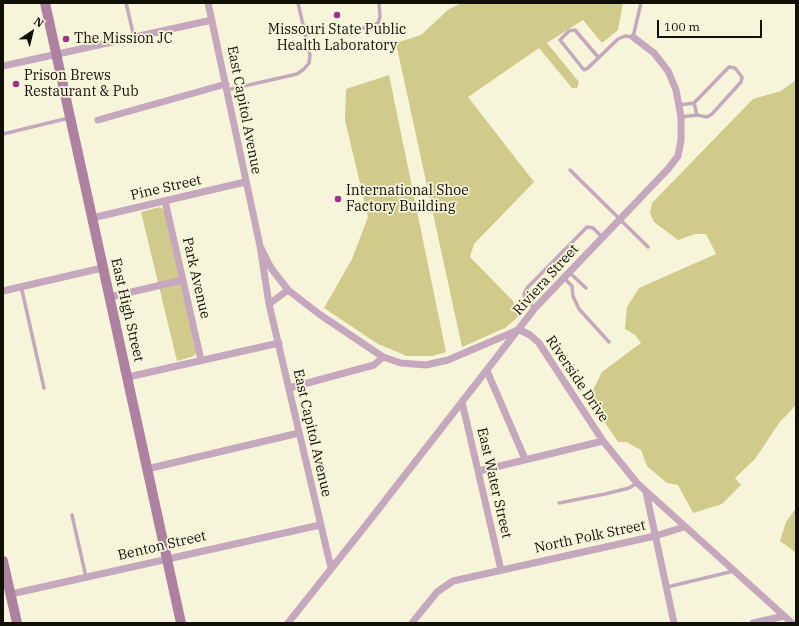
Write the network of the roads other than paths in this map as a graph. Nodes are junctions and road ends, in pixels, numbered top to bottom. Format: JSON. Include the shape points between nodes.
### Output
{"nodes":[{"id":1,"x":45,"y":3,"type":"edge"},
{"id":2,"x":126,"y":3,"type":"edge"},
{"id":3,"x":208,"y":3,"type":"edge"},
{"id":4,"x":298,"y":3,"type":"edge"},
{"id":5,"x":379,"y":3,"type":"edge"},
{"id":6,"x":641,"y":3,"type":"edge"},
{"id":7,"x":212,"y":20,"type":"junction"},
{"id":8,"x":360,"y":29,"type":"dead end"},
{"id":9,"x":134,"y":37,"type":"junction"},
{"id":10,"x":634,"y":37,"type":"junction"},
{"id":11,"x":56,"y":54,"type":"junction"},
{"id":12,"x":598,"y":57,"type":"junction"},
{"id":13,"x":3,"y":66,"type":"edge"},
{"id":14,"x":227,"y":87,"type":"junction"},
{"id":15,"x":694,"y":104,"type":"junction"},
{"id":16,"x":679,"y":105,"type":"junction"},
{"id":17,"x":697,"y":115,"type":"junction"},
{"id":18,"x":70,"y":118,"type":"junction"},
{"id":19,"x":682,"y":118,"type":"junction"},
{"id":20,"x":98,"y":120,"type":"dead end"},
{"id":21,"x":3,"y":134,"type":"edge"},
{"id":22,"x":570,"y":170,"type":"dead end"},
{"id":23,"x":245,"y":182,"type":"junction"},
{"id":24,"x":165,"y":201,"type":"junction"},
{"id":25,"x":92,"y":218,"type":"junction"},
{"id":26,"x":620,"y":218,"type":"junction"},
{"id":27,"x":602,"y":237,"type":"junction"},
{"id":28,"x":260,"y":246,"type":"junction"},
{"id":29,"x":648,"y":247,"type":"dead end"},
{"id":30,"x":102,"y":268,"type":"junction"},
{"id":31,"x":570,"y":273,"type":"junction"},
{"id":32,"x":564,"y":278,"type":"junction"},
{"id":33,"x":183,"y":280,"type":"junction"},
{"id":34,"x":21,"y":286,"type":"junction"},
{"id":35,"x":586,"y":288,"type":"dead end"},
{"id":36,"x":3,"y":290,"type":"edge"},
{"id":37,"x":288,"y":290,"type":"junction"},
{"id":38,"x":110,"y":297,"type":"junction"},
{"id":39,"x":270,"y":304,"type":"junction"},
{"id":40,"x":535,"y":308,"type":"junction"},
{"id":41,"x":520,"y":330,"type":"junction"},
{"id":42,"x":609,"y":342,"type":"dead end"},
{"id":43,"x":279,"y":343,"type":"junction"},
{"id":44,"x":383,"y":357,"type":"junction"},
{"id":45,"x":201,"y":360,"type":"junction"},
{"id":46,"x":487,"y":371,"type":"junction"},
{"id":47,"x":128,"y":378,"type":"junction"},
{"id":48,"x":44,"y":388,"type":"dead end"},
{"id":49,"x":289,"y":388,"type":"junction"},
{"id":50,"x":462,"y":402,"type":"junction"},
{"id":51,"x":299,"y":433,"type":"junction"},
{"id":52,"x":603,"y":441,"type":"junction"},
{"id":53,"x":524,"y":459,"type":"junction"},
{"id":54,"x":147,"y":469,"type":"junction"},
{"id":55,"x":479,"y":470,"type":"junction"},
{"id":56,"x":637,"y":483,"type":"junction"},
{"id":57,"x":646,"y":492,"type":"junction"},
{"id":58,"x":559,"y":503,"type":"dead end"},
{"id":59,"x":72,"y":515,"type":"dead end"},
{"id":60,"x":320,"y":525,"type":"junction"},
{"id":61,"x":684,"y":527,"type":"junction"},
{"id":62,"x":655,"y":536,"type":"junction"},
{"id":63,"x":166,"y":558,"type":"junction"},
{"id":64,"x":3,"y":561,"type":"edge"},
{"id":65,"x":331,"y":568,"type":"junction"},
{"id":66,"x":501,"y":570,"type":"junction"},
{"id":67,"x":734,"y":571,"type":"junction"},
{"id":68,"x":86,"y":577,"type":"junction"},
{"id":69,"x":667,"y":587,"type":"junction"},
{"id":70,"x":8,"y":593,"type":"edge"},
{"id":71,"x":784,"y":616,"type":"junction"},
{"id":72,"x":291,"y":622,"type":"edge"},
{"id":73,"x":17,"y":623,"type":"edge"},
{"id":74,"x":181,"y":623,"type":"edge"},
{"id":75,"x":412,"y":623,"type":"edge"},
{"id":76,"x":674,"y":623,"type":"edge"},
{"id":77,"x":753,"y":623,"type":"edge"},
{"id":78,"x":792,"y":623,"type":"edge"}],
"edges":[{"from":1,"to":11,"type":"main road","name":"East High Street"},
{"from":2,"to":9,"type":"lane"},
{"from":3,"to":7,"type":"street","name":"East Capitol Avenue"},
{"from":4,"to":14,"type":"lane","via":[[310,55],[309,63],[297,74]]},
{"from":5,"to":8,"type":"lane","via":[[378,23]]},
{"from":6,"to":10,"type":"lane"},
{"from":7,"to":9,"type":"street"},
{"from":7,"to":14,"type":"street","name":"East Capitol Avenue"},
{"from":9,"to":11,"type":"street"},
{"from":10,"to":12,"type":"lane","via":[[625,36],[618,39]]},
{"from":10,"to":16,"type":"street","name":"Riviera Street","via":[[654,53],[668,70]]},
{"from":11,"to":13,"type":"street"},
{"from":11,"to":18,"type":"main road","name":"East High Street"},
{"from":12,"to":12,"type":"lane","via":[[584,70],[560,40],[569,31],[575,30]]},
{"from":14,"to":20,"type":"street"},
{"from":14,"to":23,"type":"street","name":"East Capitol Avenue"},
{"from":15,"to":16,"type":"lane"},
{"from":15,"to":17,"type":"lane"},
{"from":15,"to":17,"type":"lane","via":[[726,70],[732,67],[740,73],[743,80],[712,114],[707,117]]},
{"from":16,"to":19,"type":"street","name":"Riviera Street"},
{"from":17,"to":19,"type":"lane"},
{"from":18,"to":21,"type":"lane"},
{"from":18,"to":25,"type":"main road","name":"East High Street"},
{"from":19,"to":26,"type":"street","name":"Riviera Street","via":[[682,140],[678,156]]},
{"from":22,"to":26,"type":"lane"},
{"from":23,"to":24,"type":"street","name":"Pine Street"},
{"from":23,"to":28,"type":"street","name":"East Capitol Avenue"},
{"from":24,"to":25,"type":"street","name":"Pine Street"},
{"from":24,"to":33,"type":"street","name":"Park Avenue"},
{"from":25,"to":30,"type":"main road","name":"East High Street"},
{"from":26,"to":27,"type":"street","name":"Riviera Street"},
{"from":26,"to":29,"type":"lane"},
{"from":27,"to":31,"type":"street","name":"Riviera Street"},
{"from":27,"to":40,"type":"lane","via":[[593,228],[587,227],[527,288],[525,299]]},
{"from":28,"to":37,"type":"street","name":"East Capitol Avenue","via":[[271,268]]},
{"from":28,"to":39,"type":"street","name":"East Capitol Avenue"},
{"from":30,"to":34,"type":"street"},
{"from":30,"to":38,"type":"main road","name":"East High Street"},
{"from":31,"to":32,"type":"street","name":"Riviera Street"},
{"from":31,"to":35,"type":"lane"},
{"from":32,"to":40,"type":"street","name":"Riviera Street"},
{"from":32,"to":42,"type":"lane","via":[[572,286],[579,309]]},
{"from":33,"to":38,"type":"street"},
{"from":33,"to":45,"type":"street","name":"Park Avenue"},
{"from":34,"to":36,"type":"street"},
{"from":34,"to":48,"type":"lane"},
{"from":37,"to":39,"type":"street"},
{"from":37,"to":44,"type":"street","name":"Riviera Street"},
{"from":38,"to":47,"type":"main road","name":"East High Street"},
{"from":39,"to":43,"type":"street","name":"East Capitol Avenue"},
{"from":40,"to":41,"type":"street","name":"Riviera Street"},
{"from":41,"to":44,"type":"street","name":"Riviera Street","via":[[468,353],[426,365],[401,363]]},
{"from":41,"to":46,"type":"street"},
{"from":41,"to":52,"type":"street","name":"Riverside Drive","via":[[539,343]]},
{"from":43,"to":45,"type":"street"},
{"from":43,"to":49,"type":"street","name":"East Capitol Avenue"},
{"from":44,"to":49,"type":"street","via":[[374,365]]},
{"from":45,"to":47,"type":"street"},
{"from":46,"to":50,"type":"street"},
{"from":46,"to":53,"type":"street"},
{"from":47,"to":54,"type":"main road","name":"East High Street"},
{"from":49,"to":51,"type":"street","name":"East Capitol Avenue"},
{"from":50,"to":55,"type":"street","name":"East Water Street"},
{"from":50,"to":65,"type":"street"},
{"from":51,"to":54,"type":"street"},
{"from":51,"to":60,"type":"street","name":"East Capitol Avenue"},
{"from":52,"to":53,"type":"street"},
{"from":52,"to":56,"type":"street","name":"Riverside Drive"},
{"from":53,"to":55,"type":"street"},
{"from":54,"to":63,"type":"main road","name":"East High Street"},
{"from":55,"to":66,"type":"street","name":"East Water Street"},
{"from":56,"to":57,"type":"street","name":"Riverside Drive"},
{"from":56,"to":58,"type":"lane","via":[[620,491]]},
{"from":57,"to":61,"type":"street","name":"Riverside Drive"},
{"from":57,"to":62,"type":"street"},
{"from":59,"to":68,"type":"lane"},
{"from":60,"to":63,"type":"street","name":"Benton Street"},
{"from":60,"to":65,"type":"street","name":"East Capitol Avenue"},
{"from":61,"to":62,"type":"street","name":"North Polk Street"},
{"from":61,"to":67,"type":"street","name":"Riverside Drive"},
{"from":62,"to":66,"type":"street","name":"North Polk Street"},
{"from":62,"to":69,"type":"street"},
{"from":63,"to":68,"type":"street","name":"Benton Street"},
{"from":63,"to":74,"type":"main road","name":"East High Street"},
{"from":64,"to":70,"type":"main road"},
{"from":65,"to":72,"type":"street"},
{"from":66,"to":75,"type":"street","name":"North Polk Street","via":[[444,585]]},
{"from":67,"to":69,"type":"lane"},
{"from":67,"to":71,"type":"street","name":"Riverside Drive"},
{"from":68,"to":70,"type":"street","name":"Benton Street"},
{"from":69,"to":76,"type":"street"},
{"from":70,"to":73,"type":"main road"},
{"from":71,"to":77,"type":"street"},
{"from":71,"to":78,"type":"street","name":"Riverside Drive"}]}
